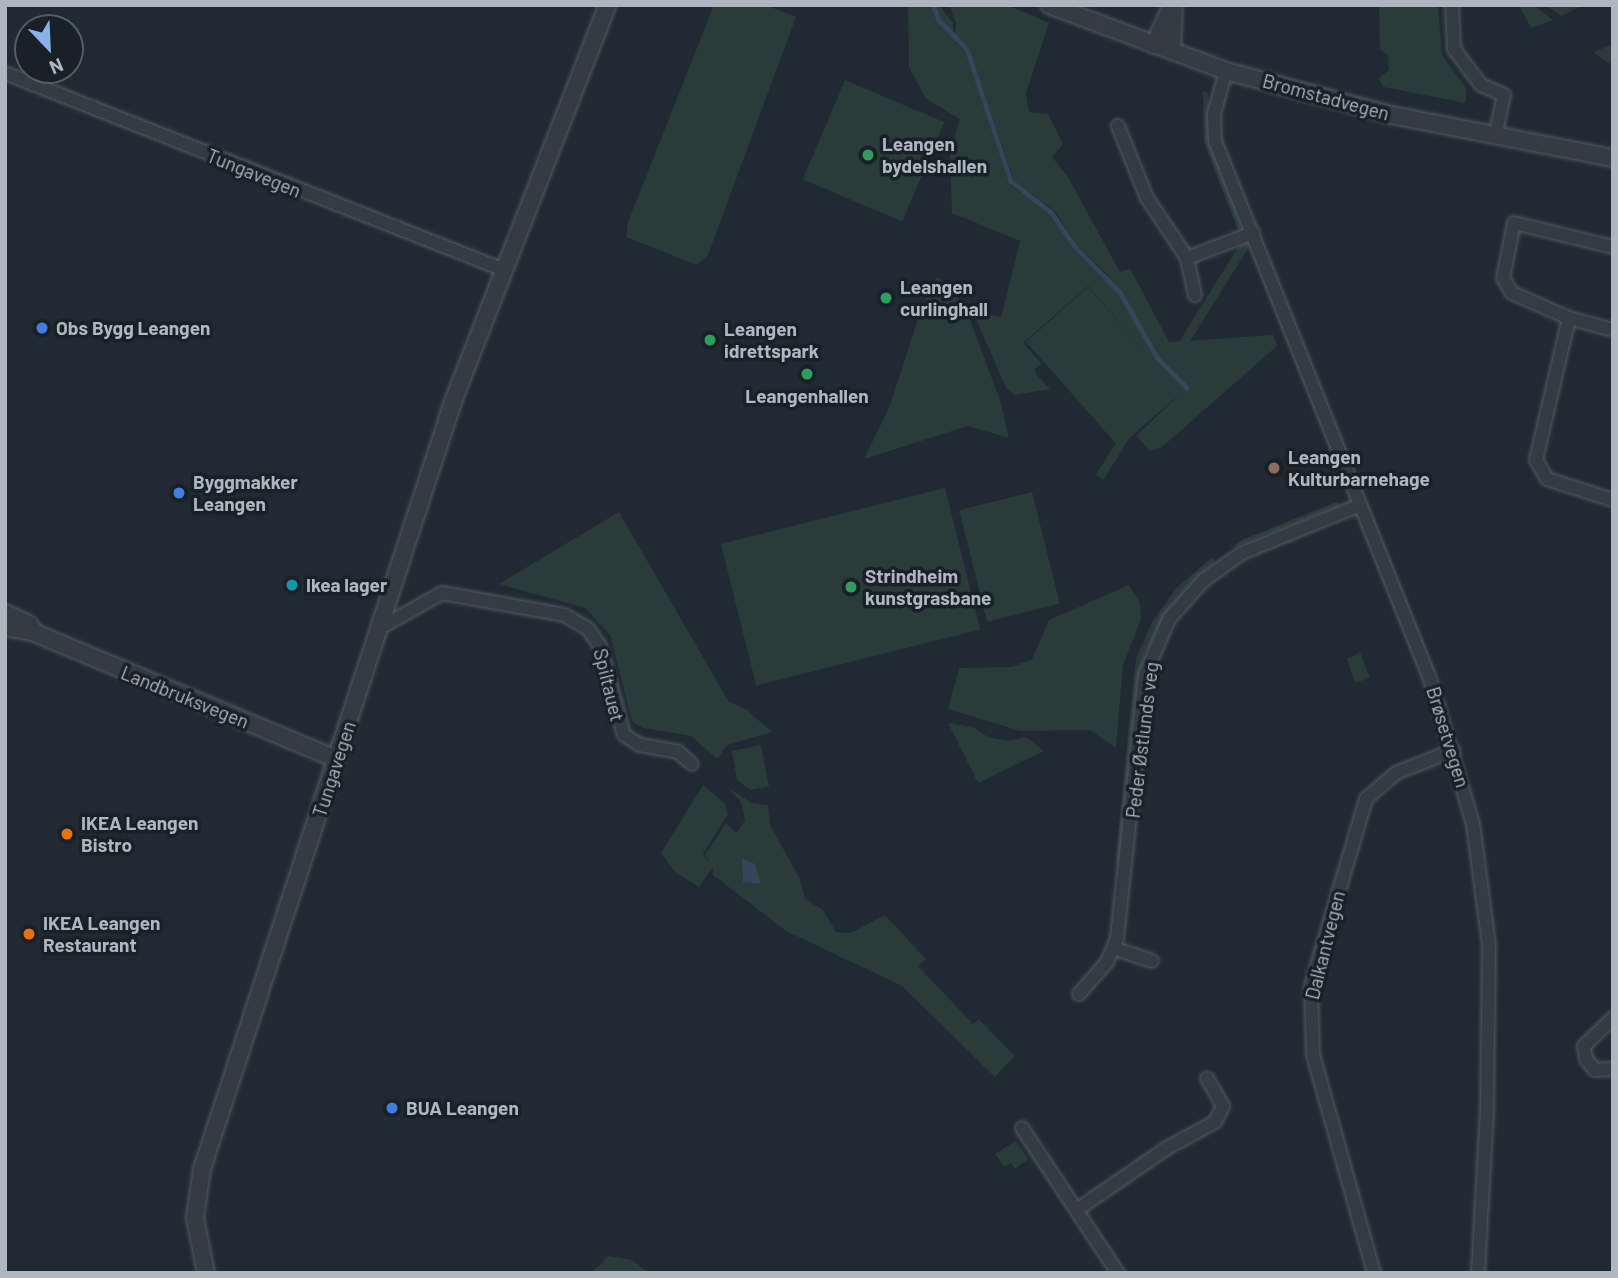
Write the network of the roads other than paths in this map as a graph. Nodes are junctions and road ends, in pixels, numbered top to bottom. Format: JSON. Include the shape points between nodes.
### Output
{"nodes":[{"id":1,"x":608,"y":5,"type":"edge"},
{"id":2,"x":1049,"y":5,"type":"edge"},
{"id":3,"x":1173,"y":5,"type":"edge"},
{"id":4,"x":1452,"y":5,"type":"edge"},
{"id":5,"x":1154,"y":45,"type":"junction"},
{"id":6,"x":1172,"y":51,"type":"junction"},
{"id":7,"x":1226,"y":71,"type":"junction"},
{"id":8,"x":5,"y":73,"type":"edge"},
{"id":9,"x":1118,"y":126,"type":"dead end"},
{"id":10,"x":1496,"y":134,"type":"junction"},
{"id":11,"x":1613,"y":158,"type":"edge"},
{"id":12,"x":1253,"y":233,"type":"junction"},
{"id":13,"x":1613,"y":247,"type":"edge"},
{"id":14,"x":1187,"y":258,"type":"junction"},
{"id":15,"x":504,"y":270,"type":"junction"},
{"id":16,"x":1195,"y":295,"type":"dead end"},
{"id":17,"x":1569,"y":318,"type":"junction"},
{"id":18,"x":1613,"y":330,"type":"edge"},
{"id":19,"x":1613,"y":500,"type":"edge"},
{"id":20,"x":1360,"y":505,"type":"junction"},
{"id":21,"x":5,"y":613,"type":"edge"},
{"id":22,"x":5,"y":627,"type":"edge"},
{"id":23,"x":378,"y":629,"type":"junction"},
{"id":24,"x":35,"y":633,"type":"junction"},
{"id":25,"x":1454,"y":750,"type":"junction"},
{"id":26,"x":336,"y":759,"type":"junction"},
{"id":27,"x":692,"y":764,"type":"dead end"},
{"id":28,"x":1113,"y":948,"type":"junction"},
{"id":29,"x":1152,"y":961,"type":"dead end"},
{"id":30,"x":1079,"y":994,"type":"dead end"},
{"id":31,"x":1613,"y":1018,"type":"edge"},
{"id":32,"x":1613,"y":1069,"type":"edge"},
{"id":33,"x":1207,"y":1078,"type":"dead end"},
{"id":34,"x":1022,"y":1128,"type":"dead end"},
{"id":35,"x":1078,"y":1209,"type":"junction"},
{"id":36,"x":201,"y":1271,"type":"edge"},
{"id":37,"x":1118,"y":1273,"type":"edge"},
{"id":38,"x":1374,"y":1273,"type":"edge"},
{"id":39,"x":1478,"y":1273,"type":"edge"}],
"edges":[{"from":1,"to":15,"type":"street","name":"Tungavegen"},
{"from":2,"to":5,"type":"street","name":"Bromstadvegen"},
{"from":3,"to":5,"type":"street"},
{"from":3,"to":6,"type":"street"},
{"from":4,"to":10,"type":"street","via":[[1454,49],[1481,85],[1504,95]]},
{"from":5,"to":6,"type":"street","name":"Bromstadvegen"},
{"from":6,"to":7,"type":"street","name":"Bromstadvegen"},
{"from":7,"to":10,"type":"street","name":"Bromstadvegen","via":[[1391,114]]},
{"from":7,"to":12,"type":"street","name":"Brøsetvegen","via":[[1214,114],[1215,141]]},
{"from":8,"to":15,"type":"street","name":"Tungavegen"},
{"from":9,"to":14,"type":"street","via":[[1147,198]]},
{"from":10,"to":11,"type":"street","name":"Bromstadvegen"},
{"from":12,"to":14,"type":"street"},
{"from":12,"to":20,"type":"street","name":"Brøsetvegen"},
{"from":13,"to":17,"type":"street","via":[[1514,223],[1503,278],[1512,293]]},
{"from":14,"to":16,"type":"street"},
{"from":15,"to":23,"type":"street","name":"Tungavegen","via":[[454,399]]},
{"from":17,"to":18,"type":"street"},
{"from":17,"to":19,"type":"street","via":[[1536,460],[1547,479]]},
{"from":20,"to":25,"type":"street","name":"Brøsetvegen"},
{"from":20,"to":28,"type":"street","name":"Peder Østlunds veg","via":[[1234,558],[1188,595],[1169,619],[1146,675],[1122,916]]},
{"from":21,"to":24,"type":"street","name":"Landbruksvegen"},
{"from":22,"to":24,"type":"street","name":"Landbruksvegen"},
{"from":23,"to":26,"type":"street","name":"Tungavegen"},
{"from":23,"to":27,"type":"street","name":"Spiltauet","via":[[442,593],[578,621],[600,646],[624,735],[640,745],[678,752]]},
{"from":24,"to":26,"type":"street","name":"Landbruksvegen"},
{"from":25,"to":38,"type":"street","name":"Dalkantvegen","via":[[1396,773],[1366,799],[1311,986],[1313,1054]]},
{"from":25,"to":39,"type":"street","name":"Brøsetvegen","via":[[1480,864],[1489,946],[1487,1111]]},
{"from":26,"to":36,"type":"street","name":"Tungavegen","via":[[197,1189]]},
{"from":28,"to":29,"type":"street"},
{"from":28,"to":30,"type":"street","name":"Peder Østlunds veg"},
{"from":31,"to":32,"type":"street","via":[[1584,1046],[1590,1066],[1601,1072]]},
{"from":33,"to":35,"type":"street","via":[[1223,1106],[1216,1122],[1167,1148]]},
{"from":34,"to":35,"type":"street"},
{"from":35,"to":37,"type":"street"}]}
